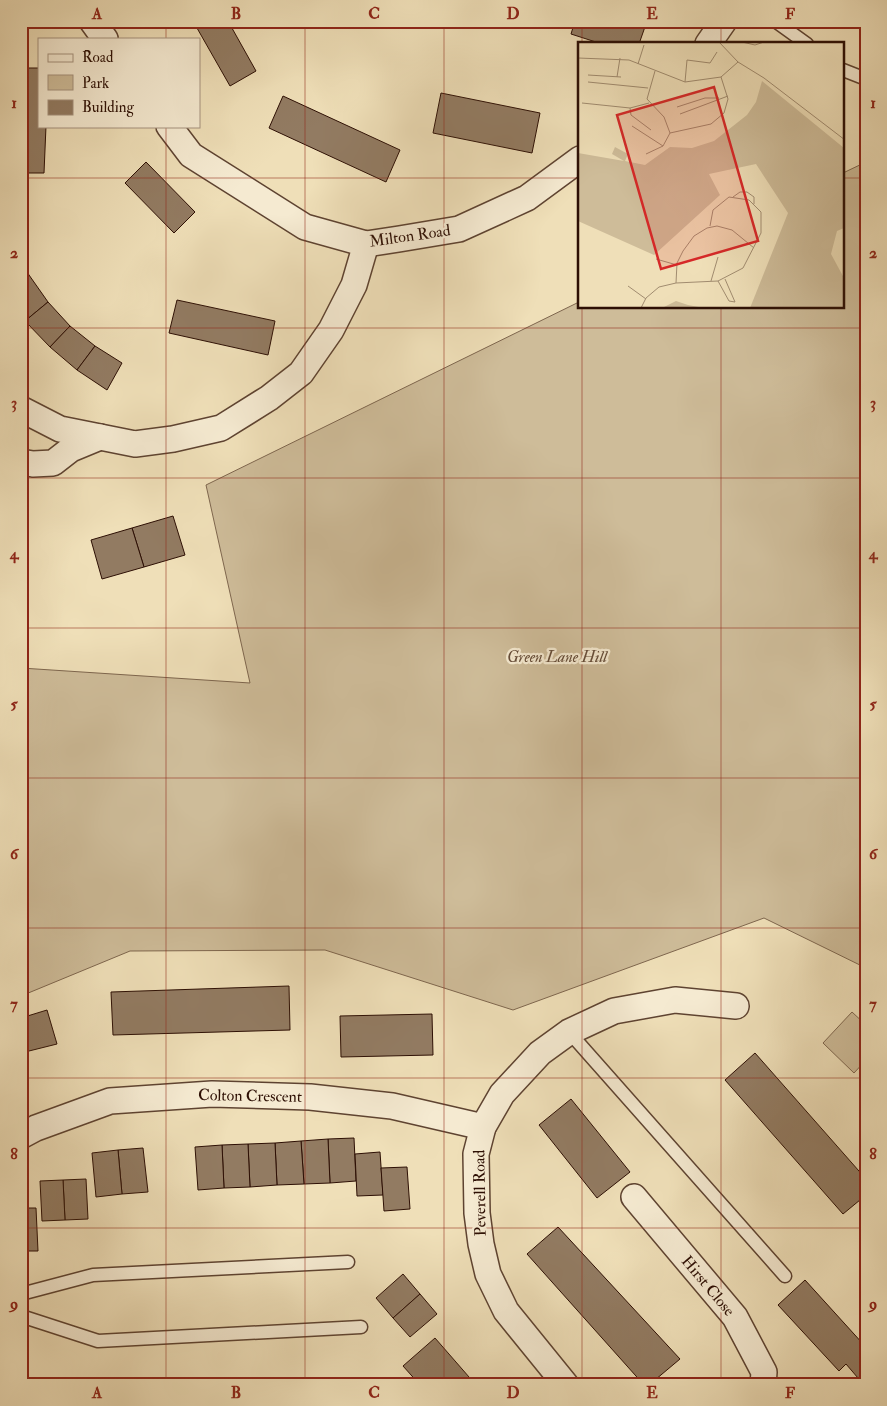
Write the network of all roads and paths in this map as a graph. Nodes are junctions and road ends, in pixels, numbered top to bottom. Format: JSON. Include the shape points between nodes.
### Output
{"nodes":[{"id":1,"x":92,"y":21,"type":"edge"},
{"id":2,"x":724,"y":21,"type":"edge"},
{"id":3,"x":775,"y":21,"type":"edge"},
{"id":4,"x":104,"y":38,"type":"edge"},
{"id":5,"x":709,"y":42,"type":"edge"},
{"id":6,"x":804,"y":42,"type":"edge"},
{"id":7,"x":844,"y":70,"type":"edge"},
{"id":8,"x":866,"y":79,"type":"edge"},
{"id":9,"x":170,"y":128,"type":"edge"},
{"id":10,"x":578,"y":161,"type":"edge"},
{"id":11,"x":366,"y":244,"type":"junction"},
{"id":12,"x":21,"y":409,"type":"edge"},
{"id":13,"x":100,"y":437,"type":"junction"},
{"id":14,"x":21,"y":462,"type":"edge"},
{"id":15,"x":736,"y":1006,"type":"dead end"},
{"id":16,"x":569,"y":1032,"type":"junction"},
{"id":17,"x":482,"y":1127,"type":"junction"},
{"id":18,"x":21,"y":1136,"type":"edge"},
{"id":19,"x":634,"y":1197,"type":"dead end"},
{"id":20,"x":348,"y":1262,"type":"dead end"},
{"id":21,"x":785,"y":1276,"type":"dead end"},
{"id":22,"x":21,"y":1294,"type":"edge"},
{"id":23,"x":21,"y":1316,"type":"edge"},
{"id":24,"x":360,"y":1327,"type":"dead end"},
{"id":25,"x":566,"y":1385,"type":"edge"},
{"id":26,"x":763,"y":1385,"type":"edge"}],
"edges":[{"from":1,"to":4,"type":"street"},
{"from":2,"to":5,"type":"street"},
{"from":3,"to":6,"type":"lane"},
{"from":7,"to":8,"type":"lane"},
{"from":9,"to":11,"type":"street","name":"Milton Road","via":[[191,156],[305,227]]},
{"from":10,"to":11,"type":"street","name":"Milton Road","via":[[526,198],[459,229]]},
{"from":11,"to":13,"type":"street","via":[[354,284],[331,330],[301,373],[269,398],[220,428],[174,439],[135,444]]},
{"from":12,"to":13,"type":"street","via":[[60,429]]},
{"from":13,"to":14,"type":"street","via":[[72,449],[53,463]]},
{"from":15,"to":16,"type":"street","name":"Peverell Road","via":[[675,1000],[614,1012]]},
{"from":16,"to":17,"type":"street","name":"Peverell Road","via":[[540,1054],[502,1094]]},
{"from":16,"to":21,"type":"lane"},
{"from":17,"to":18,"type":"street","name":"Colton Crescent","via":[[392,1106],[310,1097],[212,1094],[110,1101]]},
{"from":17,"to":25,"type":"street","name":"Peverell Road","via":[[476,1154],[477,1213],[480,1244],[488,1274],[506,1311]]},
{"from":19,"to":26,"type":"street","name":"Hirst Close","via":[[735,1317],[764,1372]]},
{"from":20,"to":22,"type":"lane","via":[[93,1275]]},
{"from":23,"to":24,"type":"lane","via":[[98,1341]]}]}
